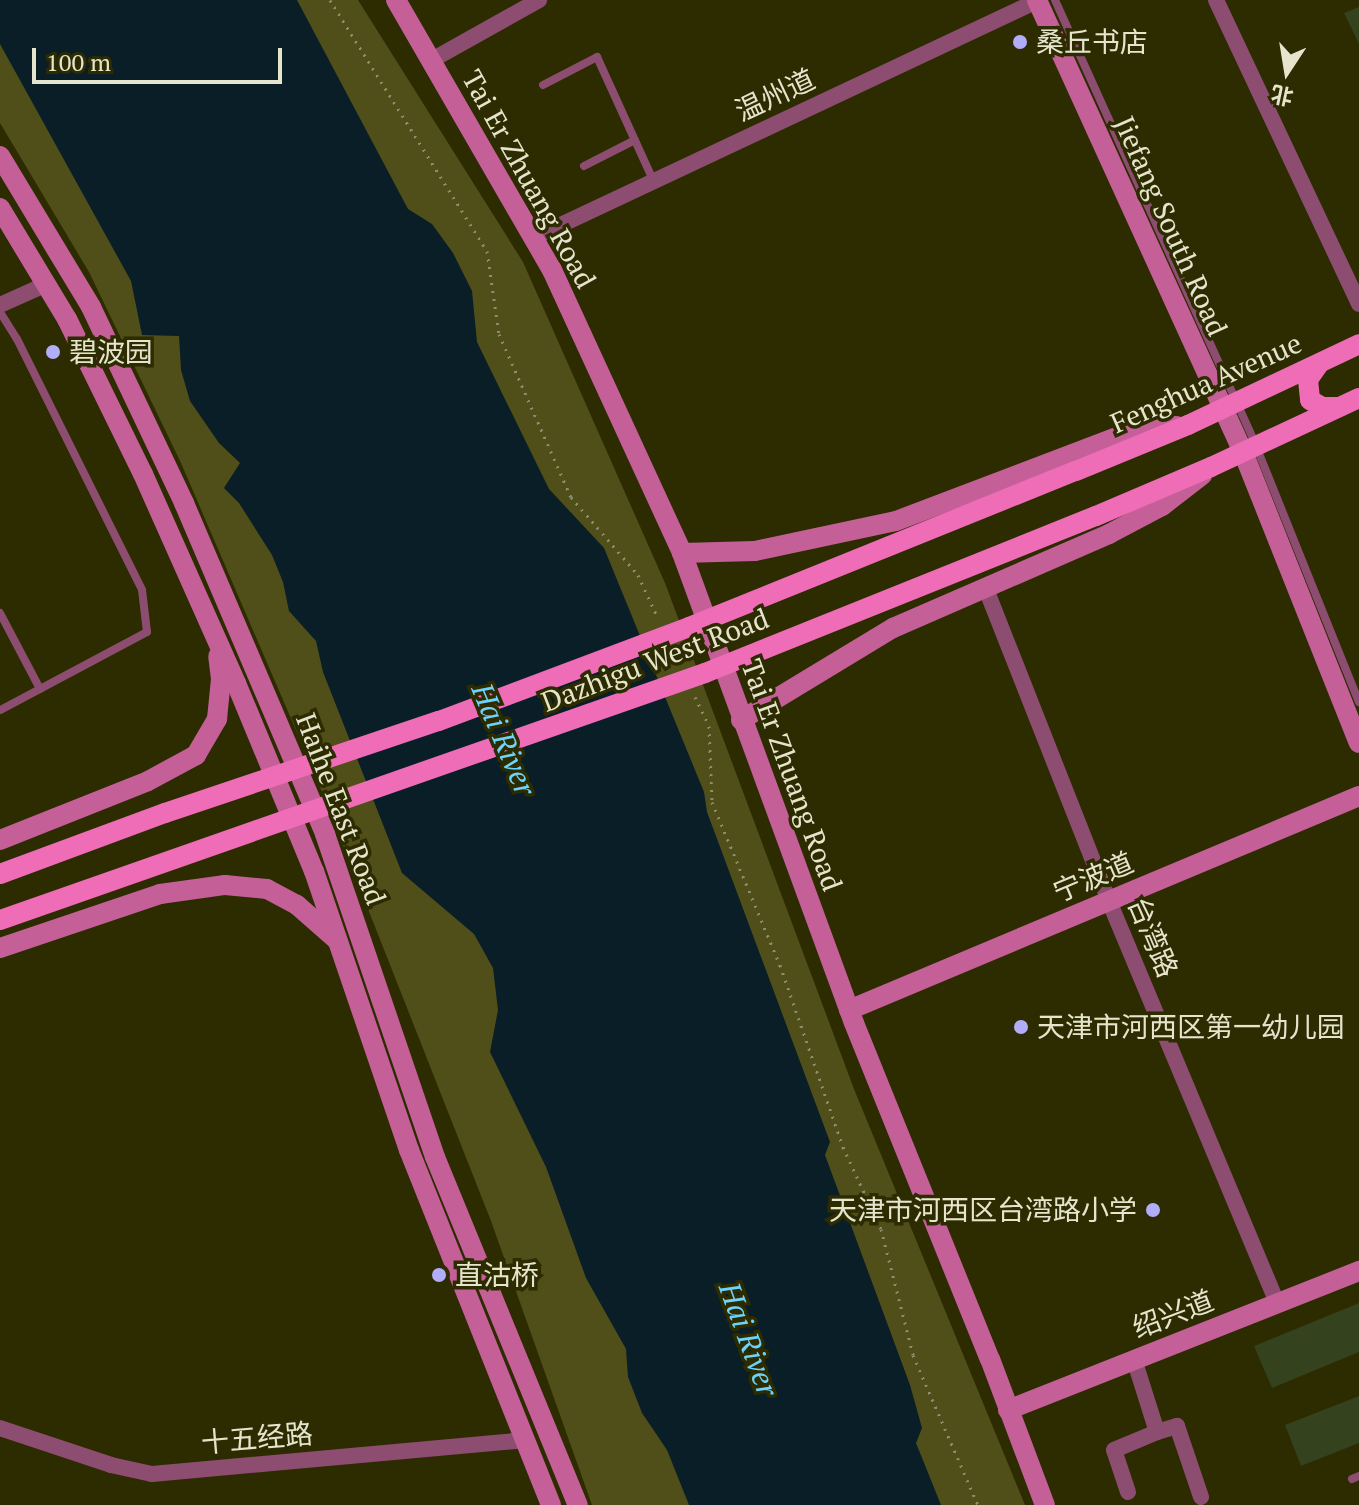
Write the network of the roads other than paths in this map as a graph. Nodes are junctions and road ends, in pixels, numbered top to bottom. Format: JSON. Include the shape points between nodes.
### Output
{"nodes":[{"id":1,"x":396,"y":0,"type":"edge"},
{"id":2,"x":539,"y":0,"type":"edge"},
{"id":3,"x":1038,"y":0,"type":"edge"},
{"id":4,"x":1055,"y":0,"type":"edge"},
{"id":5,"x":1216,"y":0,"type":"edge"},
{"id":6,"x":430,"y":61,"type":"junction"},
{"id":7,"x":543,"y":85,"type":"dead end"},
{"id":8,"x":635,"y":140,"type":"junction"},
{"id":9,"x":0,"y":156,"type":"edge"},
{"id":10,"x":584,"y":166,"type":"dead end"},
{"id":11,"x":653,"y":180,"type":"junction"},
{"id":12,"x":0,"y":208,"type":"edge"},
{"id":13,"x":533,"y":238,"type":"junction"},
{"id":14,"x":47,"y":284,"type":"junction"},
{"id":15,"x":1359,"y":304,"type":"edge"},
{"id":16,"x":0,"y":305,"type":"edge"},
{"id":17,"x":0,"y":312,"type":"edge"},
{"id":18,"x":1359,"y":344,"type":"edge"},
{"id":19,"x":1319,"y":364,"type":"junction"},
{"id":20,"x":1351,"y":402,"type":"edge"},
{"id":21,"x":1230,"y":405,"type":"junction"},
{"id":22,"x":1188,"y":425,"type":"junction"},
{"id":23,"x":1250,"y":449,"type":"junction"},
{"id":24,"x":1211,"y":467,"type":"junction"},
{"id":25,"x":1076,"y":471,"type":"joint"},
{"id":26,"x":682,"y":553,"type":"junction"},
{"id":27,"x":986,"y":589,"type":"junction"},
{"id":28,"x":0,"y":613,"type":"edge"},
{"id":29,"x":214,"y":632,"type":"junction"},
{"id":30,"x":40,"y":689,"type":"junction"},
{"id":31,"x":1359,"y":702,"type":"edge"},
{"id":32,"x":0,"y":710,"type":"edge"},
{"id":33,"x":741,"y":720,"type":"junction"},
{"id":34,"x":1359,"y":743,"type":"edge"},
{"id":35,"x":1359,"y":796,"type":"edge"},
{"id":36,"x":0,"y":840,"type":"edge"},
{"id":37,"x":0,"y":874,"type":"edge"},
{"id":38,"x":1109,"y":901,"type":"junction"},
{"id":39,"x":0,"y":920,"type":"edge"},
{"id":40,"x":338,"y":941,"type":"junction"},
{"id":41,"x":0,"y":948,"type":"edge"},
{"id":42,"x":849,"y":1010,"type":"junction"},
{"id":43,"x":1359,"y":1271,"type":"edge"},
{"id":44,"x":1277,"y":1303,"type":"junction"},
{"id":45,"x":1134,"y":1359,"type":"junction"},
{"id":46,"x":1008,"y":1410,"type":"junction"},
{"id":47,"x":0,"y":1428,"type":"edge"},
{"id":48,"x":1157,"y":1432,"type":"junction"},
{"id":49,"x":525,"y":1440,"type":"junction"},
{"id":50,"x":1128,"y":1492,"type":"dead end"},
{"id":51,"x":1201,"y":1497,"type":"dead end"},
{"id":52,"x":551,"y":1505,"type":"edge"},
{"id":53,"x":578,"y":1505,"type":"edge"},
{"id":54,"x":1045,"y":1505,"type":"edge"}],
"edges":[{"from":1,"to":6,"type":"main road","name":"Tai Er Zhuang Road"},
{"from":2,"to":6,"type":"street"},
{"from":3,"to":11,"type":"street","name":"温州道"},
{"from":3,"to":21,"type":"main road","name":"Jiefang South Road"},
{"from":4,"to":21,"type":"lane","name":"Jiefang South Road"},
{"from":5,"to":15,"type":"street"},
{"from":6,"to":13,"type":"main road","name":"Tai Er Zhuang Road"},
{"from":7,"to":8,"type":"lane","via":[[597,57]]},
{"from":8,"to":10,"type":"lane"},
{"from":8,"to":11,"type":"lane"},
{"from":9,"to":53,"type":"main road","name":"Haihe East Road","via":[[91,307],[190,517],[325,834],[435,1157]]},
{"from":11,"to":13,"type":"street","name":"温州道"},
{"from":12,"to":14,"type":"main road","name":"Haihe East Road"},
{"from":13,"to":26,"type":"main road","name":"Tai Er Zhuang Road"},
{"from":14,"to":16,"type":"street"},
{"from":14,"to":29,"type":"main road","name":"Haihe East Road","via":[[143,474]]},
{"from":17,"to":30,"type":"lane","via":[[142,590],[147,632]]},
{"from":18,"to":19,"type":"main road","name":"Fenghua Avenue"},
{"from":19,"to":20,"type":"main road","via":[[1307,384],[1310,400],[1322,407]]},
{"from":19,"to":21,"type":"main road","name":"Fenghua Avenue"},
{"from":20,"to":23,"type":"main road"},
{"from":21,"to":22,"type":"main road","name":"Fenghua Avenue"},
{"from":21,"to":23,"type":"main road","name":"Jiefang South Road"},
{"from":22,"to":25,"type":"main road","name":"Fenghua Avenue"},
{"from":22,"to":26,"type":"main road","via":[[1128,433],[896,521],[755,551]]},
{"from":23,"to":24,"type":"main road"},
{"from":23,"to":31,"type":"lane","name":"Jiefang South Road"},
{"from":23,"to":34,"type":"main road","name":"Jiefang South Road"},
{"from":24,"to":27,"type":"main road","via":[[1162,506]]},
{"from":24,"to":39,"type":"main road","name":"Dazhigu West Road","bridge":true,"via":[[705,673]]},
{"from":25,"to":37,"type":"main road","name":"Dazhigu West Road","bridge":true,"via":[[454,716]]},
{"from":26,"to":33,"type":"main road","name":"Tai Er Zhuang Road"},
{"from":27,"to":33,"type":"main road","via":[[893,628]]},
{"from":27,"to":38,"type":"street","name":"台湾路"},
{"from":28,"to":30,"type":"lane"},
{"from":29,"to":36,"type":"main road","via":[[221,679],[218,709],[196,755],[148,781]]},
{"from":29,"to":40,"type":"main road","name":"Haihe East Road"},
{"from":30,"to":32,"type":"lane"},
{"from":33,"to":42,"type":"main road","name":"Tai Er Zhuang Road"},
{"from":35,"to":38,"type":"main road","name":"宁波道"},
{"from":38,"to":42,"type":"main road","name":"宁波道"},
{"from":38,"to":44,"type":"street","name":"台湾路"},
{"from":40,"to":41,"type":"main road","via":[[297,905],[267,889],[225,885],[160,894]]},
{"from":40,"to":49,"type":"main road","name":"Haihe East Road","via":[[409,1150]]},
{"from":42,"to":46,"type":"main road","name":"Tai Er Zhuang Road"},
{"from":43,"to":44,"type":"main road","name":"绍兴道"},
{"from":44,"to":45,"type":"main road","name":"绍兴道"},
{"from":45,"to":46,"type":"main road","name":"绍兴道"},
{"from":45,"to":48,"type":"street"},
{"from":46,"to":54,"type":"main road","name":"Tai Er Zhuang Road"},
{"from":47,"to":49,"type":"street","name":"十五经路","via":[[152,1474]]},
{"from":48,"to":50,"type":"street","via":[[1114,1450]]},
{"from":48,"to":51,"type":"street","via":[[1177,1426]]},
{"from":49,"to":52,"type":"main road","name":"Haihe East Road"}]}
